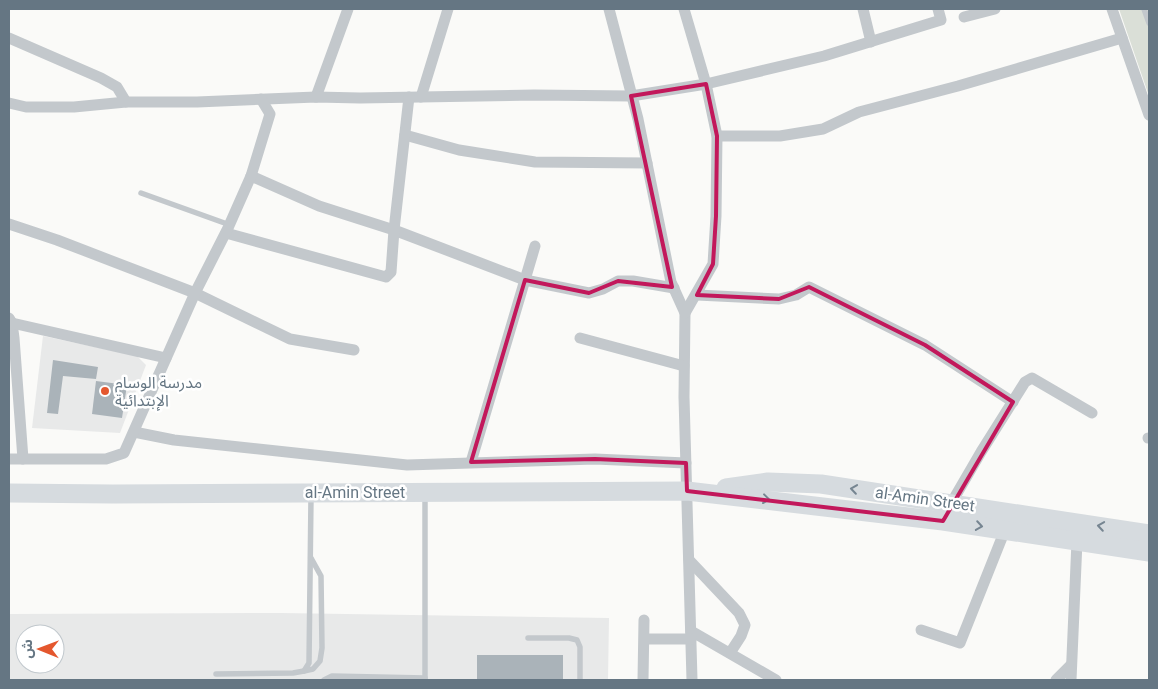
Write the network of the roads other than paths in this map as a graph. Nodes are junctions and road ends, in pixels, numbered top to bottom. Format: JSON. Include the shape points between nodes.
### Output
{"nodes":[{"id":1,"x":348,"y":9,"type":"edge"},
{"id":2,"x":448,"y":9,"type":"edge"},
{"id":3,"x":609,"y":9,"type":"edge"},
{"id":4,"x":684,"y":9,"type":"edge"},
{"id":5,"x":863,"y":9,"type":"edge"},
{"id":6,"x":938,"y":9,"type":"edge"},
{"id":7,"x":995,"y":9,"type":"edge"},
{"id":8,"x":1112,"y":9,"type":"edge"},
{"id":9,"x":1144,"y":9,"type":"edge"},
{"id":10,"x":964,"y":17,"type":"dead end"},
{"id":11,"x":1149,"y":23,"type":"edge"},
{"id":12,"x":9,"y":38,"type":"edge"},
{"id":13,"x":1122,"y":38,"type":"junction"},
{"id":14,"x":871,"y":42,"type":"junction"},
{"id":15,"x":706,"y":84,"type":"junction"},
{"id":16,"x":631,"y":96,"type":"junction"},
{"id":17,"x":316,"y":97,"type":"junction"},
{"id":18,"x":415,"y":97,"type":"junction"},
{"id":19,"x":261,"y":99,"type":"junction"},
{"id":20,"x":126,"y":102,"type":"junction"},
{"id":21,"x":9,"y":103,"type":"edge"},
{"id":22,"x":1149,"y":115,"type":"edge"},
{"id":23,"x":406,"y":135,"type":"junction"},
{"id":24,"x":717,"y":136,"type":"junction"},
{"id":25,"x":647,"y":163,"type":"junction"},
{"id":26,"x":251,"y":176,"type":"junction"},
{"id":27,"x":141,"y":194,"type":"dead end"},
{"id":28,"x":9,"y":224,"type":"edge"},
{"id":29,"x":228,"y":229,"type":"junction"},
{"id":30,"x":394,"y":230,"type":"junction"},
{"id":31,"x":535,"y":246,"type":"dead end"},
{"id":32,"x":524,"y":280,"type":"junction"},
{"id":33,"x":674,"y":288,"type":"junction"},
{"id":34,"x":194,"y":294,"type":"junction"},
{"id":35,"x":696,"y":295,"type":"junction"},
{"id":36,"x":685,"y":313,"type":"junction"},
{"id":37,"x":10,"y":320,"type":"edge"},
{"id":38,"x":580,"y":338,"type":"dead end"},
{"id":39,"x":354,"y":350,"type":"dead end"},
{"id":40,"x":166,"y":358,"type":"junction"},
{"id":41,"x":12,"y":365,"type":"edge"},
{"id":42,"x":684,"y":366,"type":"junction"},
{"id":43,"x":1012,"y":402,"type":"junction"},
{"id":44,"x":1092,"y":413,"type":"dead end"},
{"id":45,"x":134,"y":432,"type":"junction"},
{"id":46,"x":9,"y":458,"type":"edge"},
{"id":47,"x":23,"y":459,"type":"junction"},
{"id":48,"x":471,"y":462,"type":"junction"},
{"id":49,"x":686,"y":463,"type":"junction"},
{"id":50,"x":694,"y":491,"type":"junction"},
{"id":51,"x":310,"y":492,"type":"junction"},
{"id":52,"x":425,"y":492,"type":"junction"},
{"id":53,"x":9,"y":493,"type":"edge"},
{"id":54,"x":950,"y":503,"type":"junction"},
{"id":55,"x":943,"y":520,"type":"junction"},
{"id":56,"x":1005,"y":530,"type":"junction"},
{"id":57,"x":1149,"y":534,"type":"edge"},
{"id":58,"x":1077,"y":541,"type":"junction"},
{"id":59,"x":1149,"y":552,"type":"edge"},
{"id":60,"x":310,"y":556,"type":"junction"},
{"id":61,"x":689,"y":560,"type":"junction"},
{"id":62,"x":644,"y":620,"type":"dead end"},
{"id":63,"x":921,"y":630,"type":"dead end"},
{"id":64,"x":691,"y":635,"type":"junction"},
{"id":65,"x":528,"y":638,"type":"dead end"},
{"id":66,"x":645,"y":639,"type":"junction"},
{"id":67,"x":730,"y":653,"type":"junction"},
{"id":68,"x":1071,"y":665,"type":"junction"},
{"id":69,"x":754,"y":667,"type":"junction"},
{"id":70,"x":304,"y":671,"type":"junction"},
{"id":71,"x":216,"y":674,"type":"dead end"},
{"id":72,"x":406,"y":679,"type":"edge"},
{"id":73,"x":425,"y":679,"type":"edge"},
{"id":74,"x":324,"y":680,"type":"edge"},
{"id":75,"x":580,"y":680,"type":"edge"},
{"id":76,"x":643,"y":680,"type":"edge"},
{"id":77,"x":692,"y":680,"type":"edge"},
{"id":78,"x":757,"y":680,"type":"edge"},
{"id":79,"x":776,"y":680,"type":"edge"},
{"id":80,"x":1056,"y":680,"type":"edge"},
{"id":81,"x":1071,"y":680,"type":"edge"}],
"edges":[{"from":1,"to":17,"type":"street"},
{"from":2,"to":18,"type":"street"},
{"from":3,"to":16,"type":"street"},
{"from":4,"to":15,"type":"street"},
{"from":5,"to":14,"type":"street"},
{"from":6,"to":14,"type":"street","via":[[941,20]]},
{"from":7,"to":10,"type":"street"},
{"from":8,"to":13,"type":"street"},
{"from":9,"to":11,"type":"lane"},
{"from":12,"to":20,"type":"street","via":[[101,78],[117,87]]},
{"from":13,"to":22,"type":"street"},
{"from":13,"to":24,"type":"street","via":[[859,112],[823,129],[780,136]]},
{"from":14,"to":15,"type":"street"},
{"from":15,"to":16,"type":"street"},
{"from":15,"to":24,"type":"street"},
{"from":16,"to":18,"type":"street"},
{"from":16,"to":25,"type":"street"},
{"from":17,"to":18,"type":"street"},
{"from":17,"to":19,"type":"street"},
{"from":18,"to":23,"type":"street"},
{"from":19,"to":20,"type":"street"},
{"from":19,"to":26,"type":"street","via":[[270,114]]},
{"from":20,"to":21,"type":"street","via":[[74,107],[26,107]]},
{"from":23,"to":25,"type":"street","via":[[459,150],[534,162]]},
{"from":23,"to":30,"type":"street"},
{"from":24,"to":35,"type":"street","via":[[713,264]]},
{"from":25,"to":33,"type":"street"},
{"from":26,"to":29,"type":"street"},
{"from":26,"to":30,"type":"street","via":[[319,206]]},
{"from":27,"to":29,"type":"lane"},
{"from":28,"to":34,"type":"street"},
{"from":29,"to":30,"type":"street","via":[[386,278],[391,272]]},
{"from":29,"to":34,"type":"street"},
{"from":30,"to":32,"type":"street"},
{"from":31,"to":32,"type":"street"},
{"from":32,"to":33,"type":"street","via":[[589,293],[618,281]]},
{"from":32,"to":48,"type":"street"},
{"from":33,"to":36,"type":"street"},
{"from":34,"to":39,"type":"street","via":[[290,339]]},
{"from":34,"to":40,"type":"street"},
{"from":35,"to":36,"type":"street"},
{"from":35,"to":43,"type":"street","via":[[779,299],[796,295],[809,287],[925,345]]},
{"from":36,"to":42,"type":"street"},
{"from":37,"to":40,"type":"street"},
{"from":37,"to":41,"type":"street"},
{"from":38,"to":42,"type":"street"},
{"from":40,"to":45,"type":"street"},
{"from":41,"to":47,"type":"street"},
{"from":42,"to":49,"type":"street"},
{"from":43,"to":44,"type":"street","via":[[1025,382],[1032,378]]},
{"from":43,"to":54,"type":"street"},
{"from":45,"to":47,"type":"street","via":[[124,453],[106,459]]},
{"from":45,"to":48,"type":"street","via":[[174,440],[407,465]]},
{"from":46,"to":47,"type":"street"},
{"from":48,"to":49,"type":"street","via":[[595,459]]},
{"from":49,"to":50,"type":"street"},
{"from":50,"to":52,"type":"main road","name":"al-Amin Street"},
{"from":54,"to":50,"type":"main road","name":"al-Amin Street","one_way":true,"via":[[821,484],[768,482]]},
{"from":50,"to":55,"type":"main road","name":"al-Amin Street","one_way":true},
{"from":50,"to":61,"type":"street"},
{"from":51,"to":52,"type":"main road","name":"al-Amin Street"},
{"from":51,"to":53,"type":"main road","name":"al-Amin Street"},
{"from":51,"to":60,"type":"lane"},
{"from":52,"to":73,"type":"lane"},
{"from":54,"to":55,"type":"street"},
{"from":57,"to":54,"type":"main road","name":"al-Amin Street","one_way":true},
{"from":55,"to":56,"type":"main road","name":"al-Amin Street","one_way":true},
{"from":56,"to":58,"type":"main road","name":"al-Amin Street"},
{"from":56,"to":63,"type":"street","via":[[960,643]]},
{"from":58,"to":59,"type":"main road","name":"al-Amin Street"},
{"from":58,"to":68,"type":"street"},
{"from":60,"to":70,"type":"lane","via":[[310,663]]},
{"from":60,"to":70,"type":"lane","via":[[321,576],[322,648],[320,661],[314,669]]},
{"from":61,"to":64,"type":"street"},
{"from":61,"to":67,"type":"street","via":[[739,613],[745,625]]},
{"from":62,"to":66,"type":"street"},
{"from":64,"to":66,"type":"street"},
{"from":64,"to":67,"type":"street"},
{"from":64,"to":77,"type":"street"},
{"from":65,"to":75,"type":"lane","via":[[577,640]]},
{"from":66,"to":76,"type":"street"},
{"from":67,"to":69,"type":"street"},
{"from":68,"to":80,"type":"street"},
{"from":68,"to":81,"type":"street"},
{"from":69,"to":78,"type":"street"},
{"from":69,"to":79,"type":"street"},
{"from":70,"to":71,"type":"lane"},
{"from":72,"to":73,"type":"lane"},
{"from":72,"to":74,"type":"lane","via":[[332,676]]}]}
